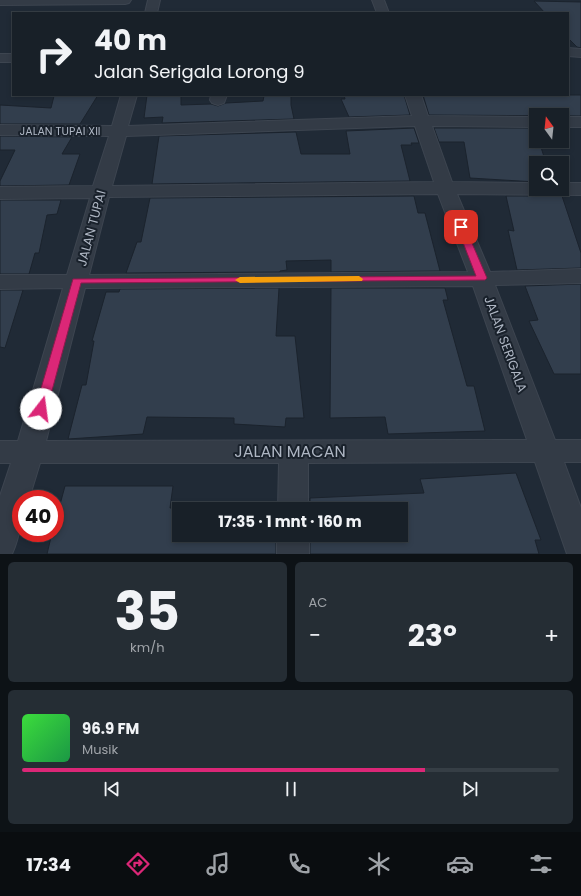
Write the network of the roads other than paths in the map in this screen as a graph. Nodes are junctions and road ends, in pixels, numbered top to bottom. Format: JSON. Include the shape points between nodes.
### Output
{"nodes":[{"id":1,"x":125,"y":0,"type":"edge"},
{"id":2,"x":154,"y":0,"type":"edge"},
{"id":3,"x":378,"y":0,"type":"edge"},
{"id":4,"x":0,"y":1,"type":"edge"},
{"id":5,"x":151,"y":12,"type":"edge"},
{"id":6,"x":383,"y":12,"type":"edge"},
{"id":7,"x":569,"y":52,"type":"edge"},
{"id":8,"x":581,"y":54,"type":"edge"},
{"id":9,"x":0,"y":58,"type":"edge"},
{"id":10,"x":12,"y":58,"type":"edge"},
{"id":11,"x":129,"y":96,"type":"edge"},
{"id":12,"x":413,"y":96,"type":"edge"},
{"id":13,"x":422,"y":121,"type":"junction"},
{"id":14,"x":529,"y":122,"type":"edge"},
{"id":15,"x":569,"y":122,"type":"edge"},
{"id":16,"x":581,"y":122,"type":"edge"},
{"id":17,"x":0,"y":130,"type":"edge"},
{"id":18,"x":119,"y":131,"type":"junction"},
{"id":19,"x":445,"y":188,"type":"junction"},
{"id":20,"x":581,"y":189,"type":"edge"},
{"id":21,"x":101,"y":191,"type":"junction"},
{"id":22,"x":0,"y":193,"type":"edge"},
{"id":23,"x":581,"y":276,"type":"edge"},
{"id":24,"x":482,"y":278,"type":"junction"},
{"id":25,"x":77,"y":281,"type":"junction"},
{"id":26,"x":0,"y":282,"type":"edge"},
{"id":27,"x":29,"y":451,"type":"junction"},
{"id":28,"x":294,"y":451,"type":"junction"},
{"id":29,"x":546,"y":451,"type":"junction"},
{"id":30,"x":581,"y":451,"type":"edge"},
{"id":31,"x":0,"y":452,"type":"edge"},
{"id":32,"x":293,"y":502,"type":"edge"},
{"id":33,"x":293,"y":542,"type":"edge"},
{"id":34,"x":0,"y":545,"type":"edge"},
{"id":35,"x":581,"y":549,"type":"edge"},
{"id":36,"x":293,"y":554,"type":"edge"}],
"edges":[{"from":1,"to":4,"type":"street"},
{"from":2,"to":5,"type":"street"},
{"from":3,"to":6,"type":"street"},
{"from":7,"to":8,"type":"street"},
{"from":9,"to":10,"type":"street"},
{"from":11,"to":18,"type":"street","name":"JALAN TUPAI"},
{"from":12,"to":13,"type":"street","name":"JALAN SERIGALA"},
{"from":13,"to":14,"type":"street","name":"JALAN TUPAI XII"},
{"from":13,"to":18,"type":"street","name":"JALAN TUPAI XII"},
{"from":13,"to":19,"type":"street","name":"JALAN SERIGALA"},
{"from":15,"to":16,"type":"street"},
{"from":17,"to":18,"type":"street","name":"JALAN TUPAI XII"},
{"from":18,"to":21,"type":"street","name":"JALAN TUPAI"},
{"from":19,"to":20,"type":"street"},
{"from":19,"to":21,"type":"street"},
{"from":19,"to":24,"type":"street","name":"JALAN SERIGALA"},
{"from":21,"to":22,"type":"street"},
{"from":21,"to":25,"type":"street","name":"JALAN TUPAI"},
{"from":23,"to":24,"type":"street"},
{"from":24,"to":25,"type":"street"},
{"from":24,"to":29,"type":"street","name":"JALAN SERIGALA"},
{"from":25,"to":26,"type":"street"},
{"from":25,"to":27,"type":"street","name":"JALAN TUPAI"},
{"from":27,"to":28,"type":"street","name":"JALAN MACAN"},
{"from":27,"to":31,"type":"street","name":"JALAN MACAN"},
{"from":27,"to":34,"type":"street","name":"JALAN TUPAI"},
{"from":28,"to":29,"type":"street","name":"JALAN MACAN"},
{"from":28,"to":32,"type":"street"},
{"from":29,"to":30,"type":"street","name":"JALAN MACAN"},
{"from":29,"to":35,"type":"street","name":"JALAN SERIGALA"},
{"from":33,"to":36,"type":"street"}]}
